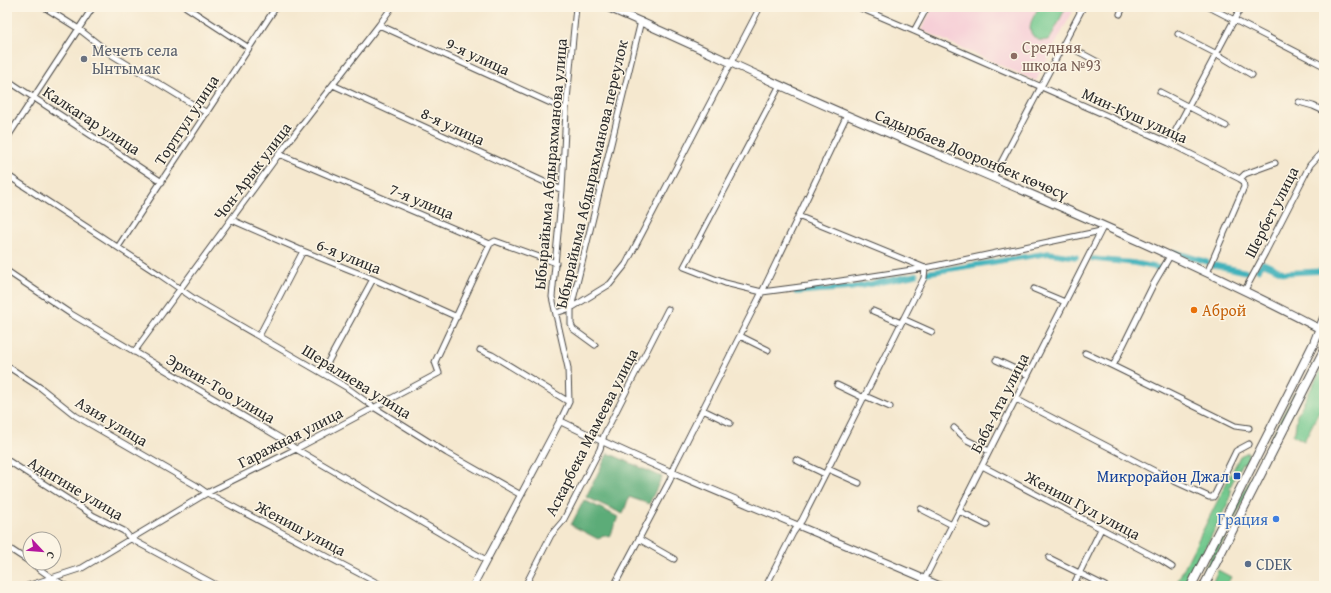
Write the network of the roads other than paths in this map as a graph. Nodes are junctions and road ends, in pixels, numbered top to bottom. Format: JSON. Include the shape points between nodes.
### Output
{"nodes":[{"id":1,"x":44,"y":7,"type":"edge"},
{"id":2,"x":94,"y":7,"type":"edge"},
{"id":3,"x":186,"y":7,"type":"edge"},
{"id":4,"x":276,"y":7,"type":"edge"},
{"id":5,"x":392,"y":7,"type":"edge"},
{"id":6,"x":576,"y":7,"type":"edge"},
{"id":7,"x":607,"y":7,"type":"edge"},
{"id":8,"x":760,"y":7,"type":"edge"},
{"id":9,"x":858,"y":7,"type":"edge"},
{"id":10,"x":927,"y":7,"type":"edge"},
{"id":11,"x":1083,"y":7,"type":"edge"},
{"id":12,"x":1123,"y":7,"type":"edge"},
{"id":13,"x":1209,"y":7,"type":"edge"},
{"id":14,"x":1241,"y":7,"type":"edge"},
{"id":15,"x":1120,"y":14,"type":"dead end"},
{"id":16,"x":1235,"y":19,"type":"junction"},
{"id":17,"x":641,"y":21,"type":"junction"},
{"id":18,"x":379,"y":25,"type":"junction"},
{"id":19,"x":79,"y":29,"type":"junction"},
{"id":20,"x":914,"y":31,"type":"junction"},
{"id":21,"x":1178,"y":34,"type":"dead end"},
{"id":22,"x":1064,"y":44,"type":"junction"},
{"id":23,"x":249,"y":48,"type":"junction"},
{"id":24,"x":1217,"y":54,"type":"junction"},
{"id":25,"x":1098,"y":62,"type":"dead end"},
{"id":26,"x":731,"y":63,"type":"junction"},
{"id":27,"x":1324,"y":66,"type":"edge"},
{"id":28,"x":1252,"y":75,"type":"dead end"},
{"id":29,"x":7,"y":80,"type":"edge"},
{"id":30,"x":333,"y":85,"type":"junction"},
{"id":31,"x":780,"y":85,"type":"junction"},
{"id":32,"x":1041,"y":87,"type":"junction"},
{"id":33,"x":1160,"y":92,"type":"dead end"},
{"id":34,"x":34,"y":98,"type":"junction"},
{"id":35,"x":1299,"y":102,"type":"dead end"},
{"id":36,"x":1188,"y":106,"type":"junction"},
{"id":37,"x":566,"y":110,"type":"junction"},
{"id":38,"x":1324,"y":111,"type":"edge"},
{"id":39,"x":207,"y":113,"type":"junction"},
{"id":40,"x":847,"y":115,"type":"junction"},
{"id":41,"x":1226,"y":126,"type":"dead end"},
{"id":42,"x":7,"y":138,"type":"edge"},
{"id":43,"x":1168,"y":143,"type":"junction"},
{"id":44,"x":1324,"y":147,"type":"edge"},
{"id":45,"x":279,"y":154,"type":"junction"},
{"id":46,"x":1276,"y":163,"type":"dead end"},
{"id":47,"x":7,"y":175,"type":"edge"},
{"id":48,"x":993,"y":178,"type":"junction"},
{"id":49,"x":1240,"y":179,"type":"junction"},
{"id":50,"x":162,"y":182,"type":"junction"},
{"id":51,"x":562,"y":190,"type":"junction"},
{"id":52,"x":798,"y":216,"type":"junction"},
{"id":53,"x":232,"y":220,"type":"junction"},
{"id":54,"x":1102,"y":229,"type":"junction"},
{"id":55,"x":490,"y":244,"type":"junction"},
{"id":56,"x":118,"y":247,"type":"junction"},
{"id":57,"x":303,"y":251,"type":"junction"},
{"id":58,"x":1170,"y":256,"type":"junction"},
{"id":59,"x":556,"y":263,"type":"junction"},
{"id":60,"x":924,"y":268,"type":"junction"},
{"id":61,"x":7,"y":271,"type":"edge"},
{"id":62,"x":1207,"y":273,"type":"junction"},
{"id":63,"x":373,"y":279,"type":"junction"},
{"id":64,"x":180,"y":288,"type":"junction"},
{"id":65,"x":1034,"y":289,"type":"dead end"},
{"id":66,"x":1245,"y":290,"type":"junction"},
{"id":67,"x":762,"y":292,"type":"junction"},
{"id":68,"x":1065,"y":302,"type":"junction"},
{"id":69,"x":570,"y":308,"type":"junction"},
{"id":70,"x":668,"y":309,"type":"dead end"},
{"id":71,"x":873,"y":311,"type":"dead end"},
{"id":72,"x":556,"y":313,"type":"junction"},
{"id":73,"x":457,"y":317,"type":"junction"},
{"id":74,"x":1324,"y":318,"type":"edge"},
{"id":75,"x":902,"y":321,"type":"junction"},
{"id":76,"x":1322,"y":330,"type":"edge"},
{"id":77,"x":932,"y":332,"type":"dead end"},
{"id":78,"x":259,"y":336,"type":"junction"},
{"id":79,"x":740,"y":336,"type":"junction"},
{"id":80,"x":595,"y":345,"type":"dead end"},
{"id":81,"x":480,"y":350,"type":"dead end"},
{"id":82,"x":768,"y":350,"type":"dead end"},
{"id":83,"x":1324,"y":350,"type":"edge"},
{"id":84,"x":134,"y":352,"type":"junction"},
{"id":85,"x":1085,"y":353,"type":"dead end"},
{"id":86,"x":996,"y":360,"type":"dead end"},
{"id":87,"x":7,"y":366,"type":"edge"},
{"id":88,"x":1113,"y":366,"type":"junction"},
{"id":89,"x":322,"y":373,"type":"junction"},
{"id":90,"x":1028,"y":375,"type":"junction"},
{"id":91,"x":1294,"y":383,"type":"junction"},
{"id":92,"x":837,"y":385,"type":"dead end"},
{"id":93,"x":1304,"y":388,"type":"junction"},
{"id":94,"x":864,"y":397,"type":"junction"},
{"id":95,"x":1016,"y":399,"type":"junction"},
{"id":96,"x":569,"y":402,"type":"junction"},
{"id":97,"x":890,"y":407,"type":"dead end"},
{"id":98,"x":375,"y":408,"type":"junction"},
{"id":99,"x":703,"y":410,"type":"junction"},
{"id":100,"x":560,"y":421,"type":"junction"},
{"id":101,"x":730,"y":423,"type":"dead end"},
{"id":102,"x":954,"y":428,"type":"dead end"},
{"id":103,"x":1249,"y":428,"type":"dead end"},
{"id":104,"x":602,"y":442,"type":"junction"},
{"id":105,"x":1249,"y":444,"type":"dead end"},
{"id":106,"x":296,"y":450,"type":"junction"},
{"id":107,"x":990,"y":451,"type":"junction"},
{"id":108,"x":7,"y":460,"type":"edge"},
{"id":109,"x":796,"y":460,"type":"dead end"},
{"id":110,"x":982,"y":466,"type":"junction"},
{"id":111,"x":827,"y":471,"type":"junction"},
{"id":112,"x":672,"y":472,"type":"junction"},
{"id":113,"x":859,"y":483,"type":"dead end"},
{"id":114,"x":207,"y":493,"type":"junction"},
{"id":115,"x":521,"y":495,"type":"junction"},
{"id":116,"x":920,"y":509,"type":"dead end"},
{"id":117,"x":959,"y":511,"type":"junction"},
{"id":118,"x":952,"y":525,"type":"junction"},
{"id":119,"x":987,"y":525,"type":"dead end"},
{"id":120,"x":798,"y":526,"type":"junction"},
{"id":121,"x":1101,"y":529,"type":"junction"},
{"id":122,"x":131,"y":539,"type":"junction"},
{"id":123,"x":639,"y":539,"type":"junction"},
{"id":124,"x":7,"y":547,"type":"edge"},
{"id":125,"x":22,"y":557,"type":"edge"},
{"id":126,"x":1048,"y":558,"type":"dead end"},
{"id":127,"x":674,"y":559,"type":"dead end"},
{"id":128,"x":486,"y":560,"type":"junction"},
{"id":129,"x":1172,"y":567,"type":"dead end"},
{"id":130,"x":42,"y":571,"type":"edge"},
{"id":131,"x":1080,"y":573,"type":"junction"},
{"id":132,"x":52,"y":578,"type":"junction"},
{"id":133,"x":924,"y":579,"type":"junction"},
{"id":134,"x":27,"y":586,"type":"edge"},
{"id":135,"x":66,"y":586,"type":"edge"},
{"id":136,"x":218,"y":586,"type":"edge"},
{"id":137,"x":383,"y":586,"type":"edge"},
{"id":138,"x":473,"y":586,"type":"edge"},
{"id":139,"x":525,"y":586,"type":"edge"},
{"id":140,"x":614,"y":586,"type":"edge"},
{"id":141,"x":766,"y":586,"type":"edge"},
{"id":142,"x":921,"y":586,"type":"edge"},
{"id":143,"x":941,"y":586,"type":"edge"},
{"id":144,"x":1073,"y":586,"type":"edge"},
{"id":145,"x":1105,"y":586,"type":"edge"},
{"id":146,"x":1191,"y":586,"type":"edge"},
{"id":147,"x":1204,"y":586,"type":"edge"}],
"edges":[{"from":1,"to":19,"type":"street"},
{"from":2,"to":19,"type":"street"},
{"from":3,"to":23,"type":"street"},
{"from":4,"to":23,"type":"street","name":"Тортгул улица"},
{"from":5,"to":18,"type":"street","name":"Чон-Арык улица"},
{"from":6,"to":37,"type":"street","name":"Ыбырайыма Абдырахманова улица"},
{"from":7,"to":17,"type":"main road","name":"Садырбаев Дооронбек көчөсү"},
{"from":8,"to":26,"type":"street"},
{"from":9,"to":20,"type":"street","name":"Мин-Куш улица"},
{"from":10,"to":20,"type":"street"},
{"from":11,"to":22,"type":"street"},
{"from":12,"to":15,"type":"street"},
{"from":13,"to":16,"type":"street"},
{"from":14,"to":16,"type":"street"},
{"from":16,"to":24,"type":"street"},
{"from":16,"to":27,"type":"street"},
{"from":17,"to":26,"type":"main road","name":"Садырбаев Дооронбек көчөсү"},
{"from":17,"to":69,"type":"street","name":"Ыбырайыма Абдырахманова переулок"},
{"from":18,"to":30,"type":"street","name":"Чон-Арык улица"},
{"from":18,"to":37,"type":"street","name":"9-я улица"},
{"from":19,"to":34,"type":"street"},
{"from":19,"to":39,"type":"street","via":[[112,55]]},
{"from":20,"to":32,"type":"street","name":"Мин-Куш улица"},
{"from":21,"to":24,"type":"street"},
{"from":22,"to":25,"type":"street"},
{"from":22,"to":32,"type":"street"},
{"from":23,"to":39,"type":"street","name":"Тортгул улица"},
{"from":24,"to":28,"type":"street"},
{"from":24,"to":36,"type":"street"},
{"from":26,"to":31,"type":"main road","name":"Садырбаев Дооронбек көчөсү"},
{"from":26,"to":69,"type":"street","via":[[626,264],[610,284]]},
{"from":29,"to":34,"type":"street","name":"Калкагар улица"},
{"from":30,"to":45,"type":"street","name":"Чон-Арык улица"},
{"from":30,"to":51,"type":"street","name":"8-я улица"},
{"from":31,"to":40,"type":"main road","name":"Садырбаев Дооронбек көчөсү"},
{"from":31,"to":67,"type":"street","via":[[684,267],[725,283]]},
{"from":32,"to":43,"type":"street","name":"Мин-Куш улица"},
{"from":32,"to":48,"type":"street"},
{"from":33,"to":36,"type":"street"},
{"from":34,"to":42,"type":"street"},
{"from":34,"to":50,"type":"street","name":"Калкагар улица"},
{"from":35,"to":38,"type":"street"},
{"from":36,"to":41,"type":"street"},
{"from":36,"to":43,"type":"street"},
{"from":37,"to":51,"type":"street","name":"Ыбырайыма Абдырахманова улица"},
{"from":39,"to":50,"type":"street","name":"Тортгул улица"},
{"from":40,"to":48,"type":"main road","name":"Садырбаев Дооронбек көчөсү"},
{"from":40,"to":52,"type":"street"},
{"from":43,"to":49,"type":"street","name":"Мин-Куш улица"},
{"from":44,"to":66,"type":"street","name":"Шербет улица","via":[[1310,165]]},
{"from":45,"to":53,"type":"street","name":"Чон-Арык улица"},
{"from":45,"to":55,"type":"street","name":"7-я улица"},
{"from":46,"to":49,"type":"street","via":[[1245,174]]},
{"from":47,"to":56,"type":"street","name":"Шералиева улица"},
{"from":48,"to":54,"type":"main road","name":"Садырбаев Дооронбек көчөсү"},
{"from":49,"to":62,"type":"street","via":[[1244,187]]},
{"from":50,"to":56,"type":"street","name":"Тортгул улица"},
{"from":51,"to":59,"type":"street","name":"Ыбырайыма Абдырахманова улица"},
{"from":52,"to":60,"type":"street"},
{"from":52,"to":67,"type":"street"},
{"from":53,"to":57,"type":"street","name":"6-я улица"},
{"from":53,"to":64,"type":"street","name":"Чон-Арык улица"},
{"from":54,"to":58,"type":"main road","name":"Садырбаев Дооронбек көчөсү"},
{"from":54,"to":60,"type":"street"},
{"from":54,"to":68,"type":"street","name":"Баба-Ата улица"},
{"from":55,"to":59,"type":"street","name":"7-я улица","via":[[495,241]]},
{"from":55,"to":73,"type":"street","name":"Гаражная улица"},
{"from":56,"to":64,"type":"street","name":"Шералиева улица"},
{"from":57,"to":63,"type":"street","name":"6-я улица"},
{"from":57,"to":78,"type":"street"},
{"from":58,"to":62,"type":"main road","name":"Садырбаев Дооронбек көчөсү"},
{"from":58,"to":88,"type":"street"},
{"from":59,"to":72,"type":"street","name":"Ыбырайыма Абдырахманова улица","via":[[552,297]]},
{"from":60,"to":67,"type":"street"},
{"from":60,"to":75,"type":"street","via":[[924,278]]},
{"from":61,"to":84,"type":"street","name":"Эркин-Тоо улица"},
{"from":62,"to":66,"type":"main road","name":"Садырбаев Дооронбек көчөсү"},
{"from":63,"to":73,"type":"street","name":"6-я улица"},
{"from":63,"to":89,"type":"street"},
{"from":64,"to":78,"type":"street","name":"Шералиева улица","via":[[207,307]]},
{"from":64,"to":84,"type":"street","name":"Чон-Арык улица"},
{"from":65,"to":68,"type":"street"},
{"from":66,"to":76,"type":"main road","name":"Садырбаев Дооронбек көчөсү"},
{"from":67,"to":79,"type":"street"},
{"from":68,"to":90,"type":"street","name":"Баба-Ата улица"},
{"from":69,"to":72,"type":"street"},
{"from":69,"to":80,"type":"street","name":"Ыбырайыма Абдырахманова переулок","via":[[573,329]]},
{"from":70,"to":104,"type":"street","name":"Аскарбека Мамеева улица"},
{"from":71,"to":75,"type":"street"},
{"from":72,"to":96,"type":"street","name":"Ыбырайыма Абдырахманова улица","via":[[568,368]]},
{"from":73,"to":98,"type":"street","name":"Гаражная улица","via":[[435,362],[439,373]]},
{"from":74,"to":76,"type":"main road"},
{"from":75,"to":77,"type":"street"},
{"from":75,"to":94,"type":"street"},
{"from":76,"to":91,"type":"main road"},
{"from":78,"to":89,"type":"street","name":"Шералиева улица"},
{"from":79,"to":82,"type":"street"},
{"from":79,"to":99,"type":"street"},
{"from":81,"to":96,"type":"street"},
{"from":83,"to":93,"type":"main road"},
{"from":84,"to":106,"type":"street","name":"Эркин-Тоо улица","via":[[282,439]]},
{"from":85,"to":88,"type":"street"},
{"from":86,"to":90,"type":"street"},
{"from":87,"to":114,"type":"street","name":"Азия улица","via":[[41,388],[76,416]]},
{"from":88,"to":103,"type":"street","via":[[1235,426]]},
{"from":89,"to":98,"type":"street","name":"Шералиева улица"},
{"from":90,"to":95,"type":"street","name":"Баба-Ата улица"},
{"from":91,"to":93,"type":"main road"},
{"from":91,"to":146,"type":"main road"},
{"from":92,"to":94,"type":"street"},
{"from":93,"to":147,"type":"main road"},
{"from":94,"to":97,"type":"street"},
{"from":94,"to":111,"type":"street"},
{"from":95,"to":105,"type":"street","via":[[1209,497],[1215,494],[1236,451]]},
{"from":95,"to":107,"type":"street","name":"Баба-Ата улица"},
{"from":96,"to":100,"type":"street","name":"Ыбырайыма Абдырахманова улица"},
{"from":98,"to":106,"type":"street","name":"Гаражная улица"},
{"from":98,"to":115,"type":"street","name":"Шералиева улица"},
{"from":99,"to":101,"type":"street"},
{"from":99,"to":112,"type":"street"},
{"from":100,"to":104,"type":"street"},
{"from":100,"to":115,"type":"street","name":"Ыбырайыма Абдырахманова улица"},
{"from":102,"to":107,"type":"street","via":[[968,440]]},
{"from":104,"to":112,"type":"street"},
{"from":104,"to":139,"type":"street","name":"Аскарбека Мамеева улица","via":[[563,521],[551,535]]},
{"from":106,"to":114,"type":"street","name":"Гаражная улица"},
{"from":106,"to":128,"type":"street","name":"Эркин-Тоо улица"},
{"from":107,"to":110,"type":"street","name":"Баба-Ата улица"},
{"from":108,"to":122,"type":"street","name":"Адигине улица","via":[[94,516],[124,531]]},
{"from":109,"to":111,"type":"street"},
{"from":110,"to":117,"type":"street","name":"Баба-Ата улица"},
{"from":110,"to":121,"type":"street","name":"Жениш Гул улица"},
{"from":111,"to":113,"type":"street"},
{"from":111,"to":120,"type":"street"},
{"from":112,"to":120,"type":"street"},
{"from":112,"to":123,"type":"street"},
{"from":114,"to":122,"type":"street","name":"Гаражная улица"},
{"from":114,"to":137,"type":"street","name":"Жениш улица"},
{"from":115,"to":128,"type":"street","name":"Ыбырайыма Абдырахманова улица"},
{"from":116,"to":118,"type":"street"},
{"from":117,"to":118,"type":"street","name":"Баба-Ата улица"},
{"from":117,"to":119,"type":"street"},
{"from":118,"to":133,"type":"street","name":"Баба-Ата улица"},
{"from":120,"to":133,"type":"street"},
{"from":120,"to":141,"type":"street"},
{"from":121,"to":129,"type":"street","name":"Жениш Гул улица"},
{"from":121,"to":131,"type":"street"},
{"from":122,"to":132,"type":"street","name":"Гаражная улица","via":[[82,568]]},
{"from":122,"to":136,"type":"street","name":"Адигине улица"},
{"from":123,"to":127,"type":"street"},
{"from":123,"to":140,"type":"street"},
{"from":124,"to":125,"type":"street"},
{"from":126,"to":131,"type":"street"},
{"from":128,"to":138,"type":"street","name":"Ыбырайыма Абдырахманова улица"},
{"from":130,"to":132,"type":"street"},
{"from":131,"to":144,"type":"street"},
{"from":131,"to":145,"type":"street"},
{"from":132,"to":134,"type":"street","name":"Гаражная улица"},
{"from":132,"to":135,"type":"street"},
{"from":133,"to":142,"type":"street","name":"Баба-Ата улица"},
{"from":133,"to":143,"type":"street"}]}
